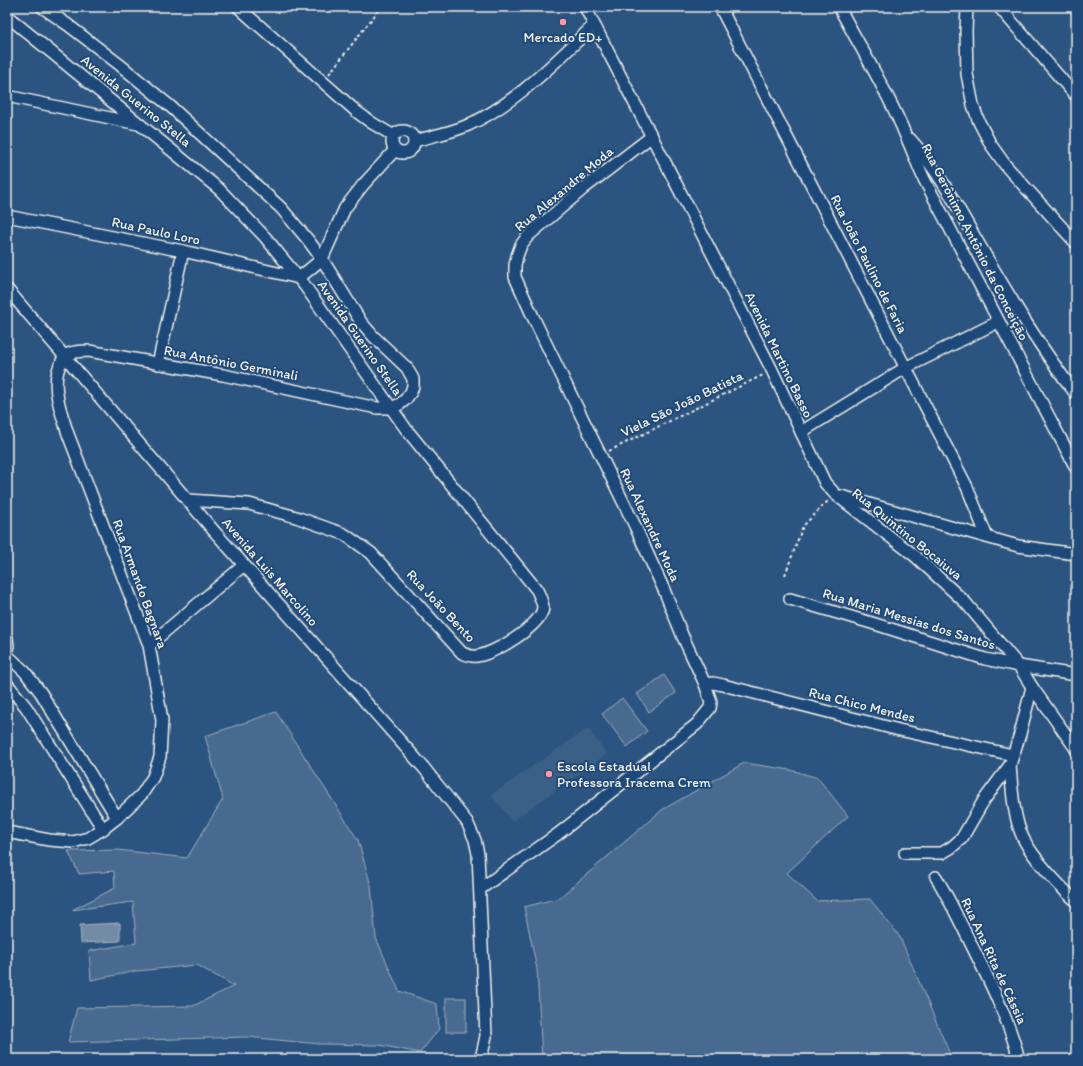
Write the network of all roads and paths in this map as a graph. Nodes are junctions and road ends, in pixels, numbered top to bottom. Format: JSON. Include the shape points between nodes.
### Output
{"nodes":[{"id":1,"x":42,"y":7,"type":"edge"},
{"id":2,"x":238,"y":7,"type":"edge"},
{"id":3,"x":381,"y":7,"type":"edge"},
{"id":4,"x":584,"y":7,"type":"edge"},
{"id":5,"x":720,"y":7,"type":"edge"},
{"id":6,"x":838,"y":7,"type":"edge"},
{"id":7,"x":968,"y":7,"type":"edge"},
{"id":8,"x":999,"y":7,"type":"edge"},
{"id":9,"x":7,"y":16,"type":"edge"},
{"id":10,"x":593,"y":26,"type":"junction"},
{"id":11,"x":323,"y":81,"type":"junction"},
{"id":12,"x":7,"y":96,"type":"edge"},
{"id":13,"x":1076,"y":96,"type":"edge"},
{"id":14,"x":141,"y":125,"type":"junction"},
{"id":15,"x":906,"y":134,"type":"junction"},
{"id":16,"x":394,"y":136,"type":"junction"},
{"id":17,"x":652,"y":136,"type":"junction"},
{"id":18,"x":414,"y":141,"type":"junction"},
{"id":19,"x":395,"y":150,"type":"junction"},
{"id":20,"x":7,"y":216,"type":"edge"},
{"id":21,"x":1076,"y":243,"type":"edge"},
{"id":22,"x":183,"y":251,"type":"junction"},
{"id":23,"x":322,"y":259,"type":"junction"},
{"id":24,"x":299,"y":278,"type":"junction"},
{"id":25,"x":7,"y":289,"type":"edge"},
{"id":26,"x":998,"y":322,"type":"junction"},
{"id":27,"x":65,"y":356,"type":"junction"},
{"id":28,"x":158,"y":364,"type":"junction"},
{"id":29,"x":905,"y":368,"type":"junction"},
{"id":30,"x":772,"y":370,"type":"junction"},
{"id":31,"x":1076,"y":394,"type":"edge"},
{"id":32,"x":392,"y":408,"type":"junction"},
{"id":33,"x":800,"y":432,"type":"junction"},
{"id":34,"x":601,"y":455,"type":"junction"},
{"id":35,"x":1076,"y":468,"type":"edge"},
{"id":36,"x":835,"y":494,"type":"junction"},
{"id":37,"x":188,"y":500,"type":"junction"},
{"id":38,"x":987,"y":537,"type":"junction"},
{"id":39,"x":1076,"y":554,"type":"edge"},
{"id":40,"x":244,"y":565,"type":"junction"},
{"id":41,"x":785,"y":575,"type":"dead end"},
{"id":42,"x":790,"y":599,"type":"dead end"},
{"id":43,"x":7,"y":638,"type":"edge"},
{"id":44,"x":149,"y":645,"type":"junction"},
{"id":45,"x":7,"y":651,"type":"edge"},
{"id":46,"x":7,"y":655,"type":"edge"},
{"id":47,"x":1019,"y":666,"type":"junction"},
{"id":48,"x":1076,"y":675,"type":"edge"},
{"id":49,"x":7,"y":684,"type":"edge"},
{"id":50,"x":705,"y":684,"type":"junction"},
{"id":51,"x":1032,"y":687,"type":"junction"},
{"id":52,"x":1076,"y":749,"type":"edge"},
{"id":53,"x":1012,"y":760,"type":"junction"},
{"id":54,"x":117,"y":818,"type":"junction"},
{"id":55,"x":103,"y":829,"type":"junction"},
{"id":56,"x":7,"y":832,"type":"edge"},
{"id":57,"x":905,"y":853,"type":"dead end"},
{"id":58,"x":936,"y":877,"type":"dead end"},
{"id":59,"x":480,"y":889,"type":"junction"},
{"id":60,"x":1076,"y":902,"type":"edge"},
{"id":61,"x":481,"y":1059,"type":"edge"},
{"id":62,"x":1019,"y":1059,"type":"edge"}],
"edges":[{"from":1,"to":23,"type":"street","name":"Avenida Guerino Stella","via":[[171,107],[281,208]]},
{"from":2,"to":11,"type":"street"},
{"from":3,"to":11,"type":"path"},
{"from":4,"to":10,"type":"street","name":"Avenida Martino Basso"},
{"from":5,"to":29,"type":"street","name":"Rua João Paulino de Faria"},
{"from":6,"to":15,"type":"street"},
{"from":7,"to":21,"type":"street","via":[[968,74],[973,105],[979,122],[1006,166]]},
{"from":8,"to":13,"type":"street"},
{"from":9,"to":14,"type":"street","name":"Avenida Guerino Stella"},
{"from":10,"to":17,"type":"street","name":"Avenida Martino Basso"},
{"from":10,"to":18,"type":"street","via":[[541,75],[488,114],[466,126]]},
{"from":11,"to":16,"type":"street","via":[[357,112]]},
{"from":12,"to":14,"type":"street"},
{"from":14,"to":24,"type":"street","name":"Avenida Guerino Stella","via":[[219,189]]},
{"from":15,"to":26,"type":"street","name":"Rua Gerônimo Antônio da Conceição","via":[[924,179]]},
{"from":15,"to":31,"type":"street","name":"Rua Gerônimo Antônio da Conceição","via":[[942,181],[1018,312]]},
{"from":16,"to":18,"type":"street","via":[[406,132]]},
{"from":16,"to":19,"type":"street","via":[[392,143]]},
{"from":17,"to":30,"type":"street","name":"Avenida Martino Basso"},
{"from":17,"to":34,"type":"street","name":"Rua Alexandre Moda","via":[[583,189],[528,236],[521,245],[515,265],[516,277],[534,320]]},
{"from":18,"to":19,"type":"street","via":[[412,148],[406,153]]},
{"from":19,"to":23,"type":"street","via":[[345,208]]},
{"from":20,"to":22,"type":"street","name":"Rua Paulo Loro"},
{"from":22,"to":24,"type":"street","name":"Rua Paulo Loro"},
{"from":22,"to":28,"type":"street"},
{"from":23,"to":24,"type":"street"},
{"from":23,"to":32,"type":"street","name":"Avenida Guerino Stella","via":[[361,322],[407,368],[414,379],[406,399]]},
{"from":24,"to":32,"type":"street","name":"Avenida Guerino Stella"},
{"from":25,"to":27,"type":"street","name":"Avenida Luis Marcolino"},
{"from":26,"to":29,"type":"street"},
{"from":26,"to":35,"type":"street","name":"Rua Gerônimo Antônio da Conceição"},
{"from":27,"to":28,"type":"street","name":"Rua Antônio Germinali","via":[[77,351],[89,351]]},
{"from":27,"to":37,"type":"street","name":"Avenida Luis Marcolino"},
{"from":27,"to":44,"type":"street","name":"Rua Armando Bagnara","via":[[58,368],[56,384],[60,408]]},
{"from":28,"to":32,"type":"street","name":"Rua Antônio Germinali","via":[[223,375],[377,408]]},
{"from":29,"to":33,"type":"street"},
{"from":29,"to":38,"type":"street","name":"Rua João Paulino de Faria","via":[[967,487]]},
{"from":30,"to":33,"type":"street","name":"Avenida Martino Basso"},
{"from":30,"to":34,"type":"path","name":"Viela São João Batista"},
{"from":32,"to":37,"type":"street","name":"Rua João Bento","via":[[406,429],[537,590],[543,608],[539,618],[499,649],[470,657],[462,653],[371,553],[344,534],[249,504]]},
{"from":33,"to":36,"type":"street","name":"Avenida Martino Basso","via":[[825,483]]},
{"from":34,"to":50,"type":"street","name":"Rua Alexandre Moda"},
{"from":36,"to":38,"type":"street"},
{"from":36,"to":41,"type":"path","via":[[803,526]]},
{"from":36,"to":47,"type":"street","name":"Rua Quintino Bocaiuva","via":[[915,556],[965,602]]},
{"from":37,"to":40,"type":"street","name":"Avenida Luis Marcolino"},
{"from":38,"to":39,"type":"street","via":[[1018,546]]},
{"from":40,"to":44,"type":"street"},
{"from":40,"to":59,"type":"street","name":"Avenida Luis Marcolino","via":[[424,768],[467,822],[478,854]]},
{"from":42,"to":47,"type":"street","name":"Rua Maria Messias dos Santos","via":[[985,659]]},
{"from":43,"to":45,"type":"street"},
{"from":44,"to":54,"type":"street","name":"Rua Armando Bagnara","via":[[162,720],[160,757],[153,777],[142,794]]},
{"from":46,"to":54,"type":"street","via":[[25,672],[41,693]]},
{"from":47,"to":48,"type":"street","name":"Rua Maria Messias dos Santos"},
{"from":47,"to":51,"type":"street","name":"Rua Quintino Bocaiuva"},
{"from":49,"to":55,"type":"street","via":[[26,707]]},
{"from":50,"to":53,"type":"street","name":"Rua Chico Mendes","via":[[723,685]]},
{"from":50,"to":59,"type":"street","name":"Rua Alexandre Moda","via":[[711,702],[710,708],[697,724],[558,834]]},
{"from":51,"to":52,"type":"street","name":"Rua Quintino Bocaiuva"},
{"from":51,"to":53,"type":"street"},
{"from":53,"to":57,"type":"street","via":[[962,838],[952,847],[942,853]]},
{"from":53,"to":60,"type":"street","via":[[1014,806],[1023,837],[1030,850]]},
{"from":54,"to":55,"type":"street","name":"Rua Armando Bagnara"},
{"from":55,"to":56,"type":"street","name":"Rua Armando Bagnara","via":[[88,838],[73,842]]},
{"from":58,"to":62,"type":"street","name":"Rua Ana Rita de Cássia","via":[[991,983]]},
{"from":59,"to":61,"type":"street","name":"Avenida Luis Marcolino","via":[[486,1036]]}]}
